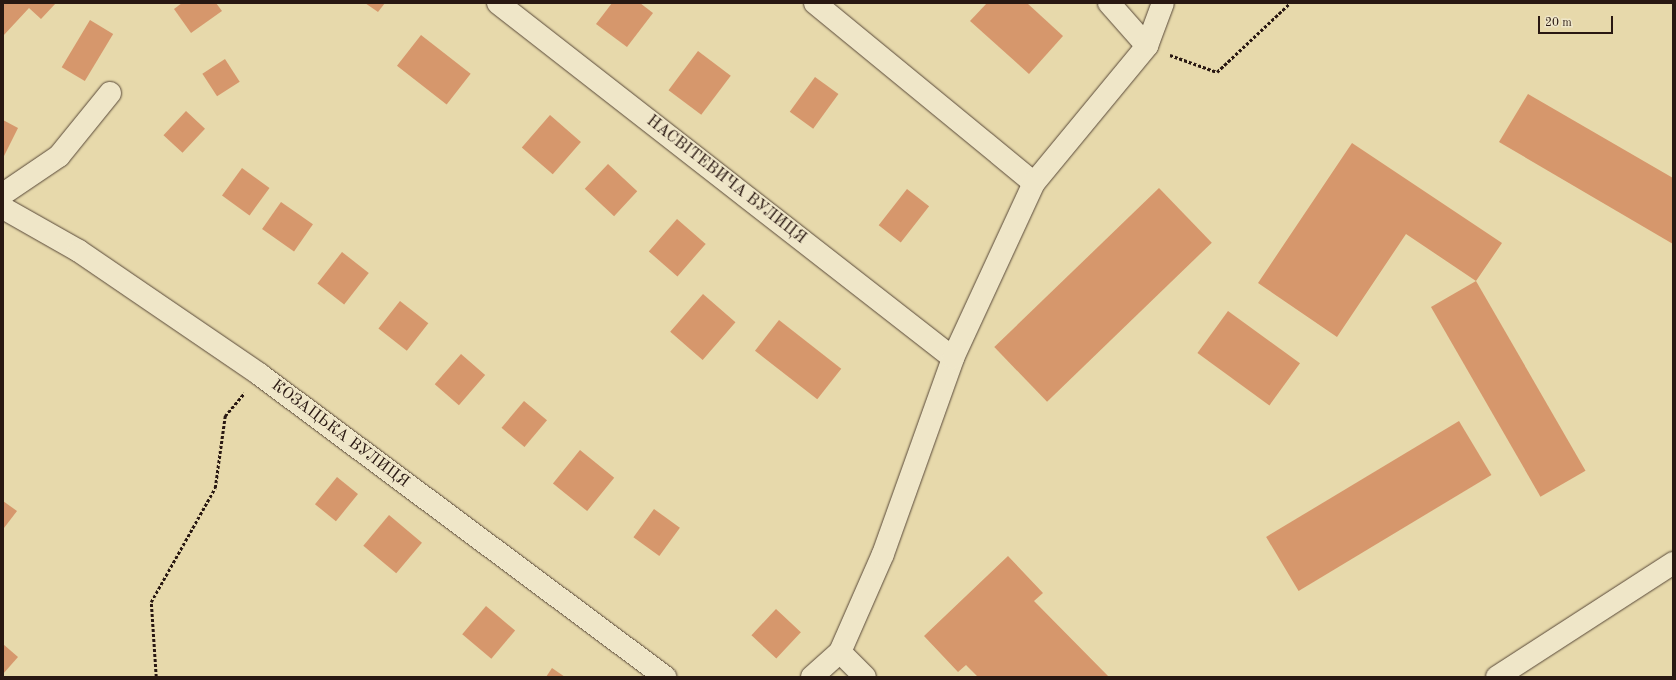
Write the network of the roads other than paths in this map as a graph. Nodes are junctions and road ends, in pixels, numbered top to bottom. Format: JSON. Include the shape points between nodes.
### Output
{"nodes":[{"id":1,"x":498,"y":3,"type":"edge"},
{"id":2,"x":815,"y":3,"type":"edge"},
{"id":3,"x":1109,"y":3,"type":"edge"},
{"id":4,"x":1163,"y":3,"type":"edge"},
{"id":5,"x":1147,"y":46,"type":"junction"},
{"id":6,"x":110,"y":93,"type":"dead end"},
{"id":7,"x":1034,"y":183,"type":"junction"},
{"id":8,"x":3,"y":194,"type":"edge"},
{"id":9,"x":3,"y":208,"type":"edge"},
{"id":10,"x":953,"y":358,"type":"junction"},
{"id":11,"x":1673,"y":563,"type":"edge"},
{"id":12,"x":840,"y":652,"type":"junction"},
{"id":13,"x":665,"y":677,"type":"edge"},
{"id":14,"x":812,"y":677,"type":"edge"},
{"id":15,"x":865,"y":677,"type":"edge"},
{"id":16,"x":1497,"y":677,"type":"edge"}],
"edges":[{"from":1,"to":10,"type":"street","name":"НАСВІТЕВИЧА ВУЛИЦЯ"},
{"from":2,"to":7,"type":"street"},
{"from":3,"to":5,"type":"street"},
{"from":4,"to":5,"type":"street"},
{"from":5,"to":7,"type":"street"},
{"from":6,"to":8,"type":"street","via":[[59,156]]},
{"from":7,"to":10,"type":"street"},
{"from":9,"to":13,"type":"street","name":"КОЗАЦЬКА ВУЛИЦЯ","via":[[79,251],[259,374]]},
{"from":10,"to":12,"type":"street","via":[[883,554]]},
{"from":11,"to":16,"type":"street"},
{"from":12,"to":14,"type":"street"},
{"from":12,"to":15,"type":"street"}]}
